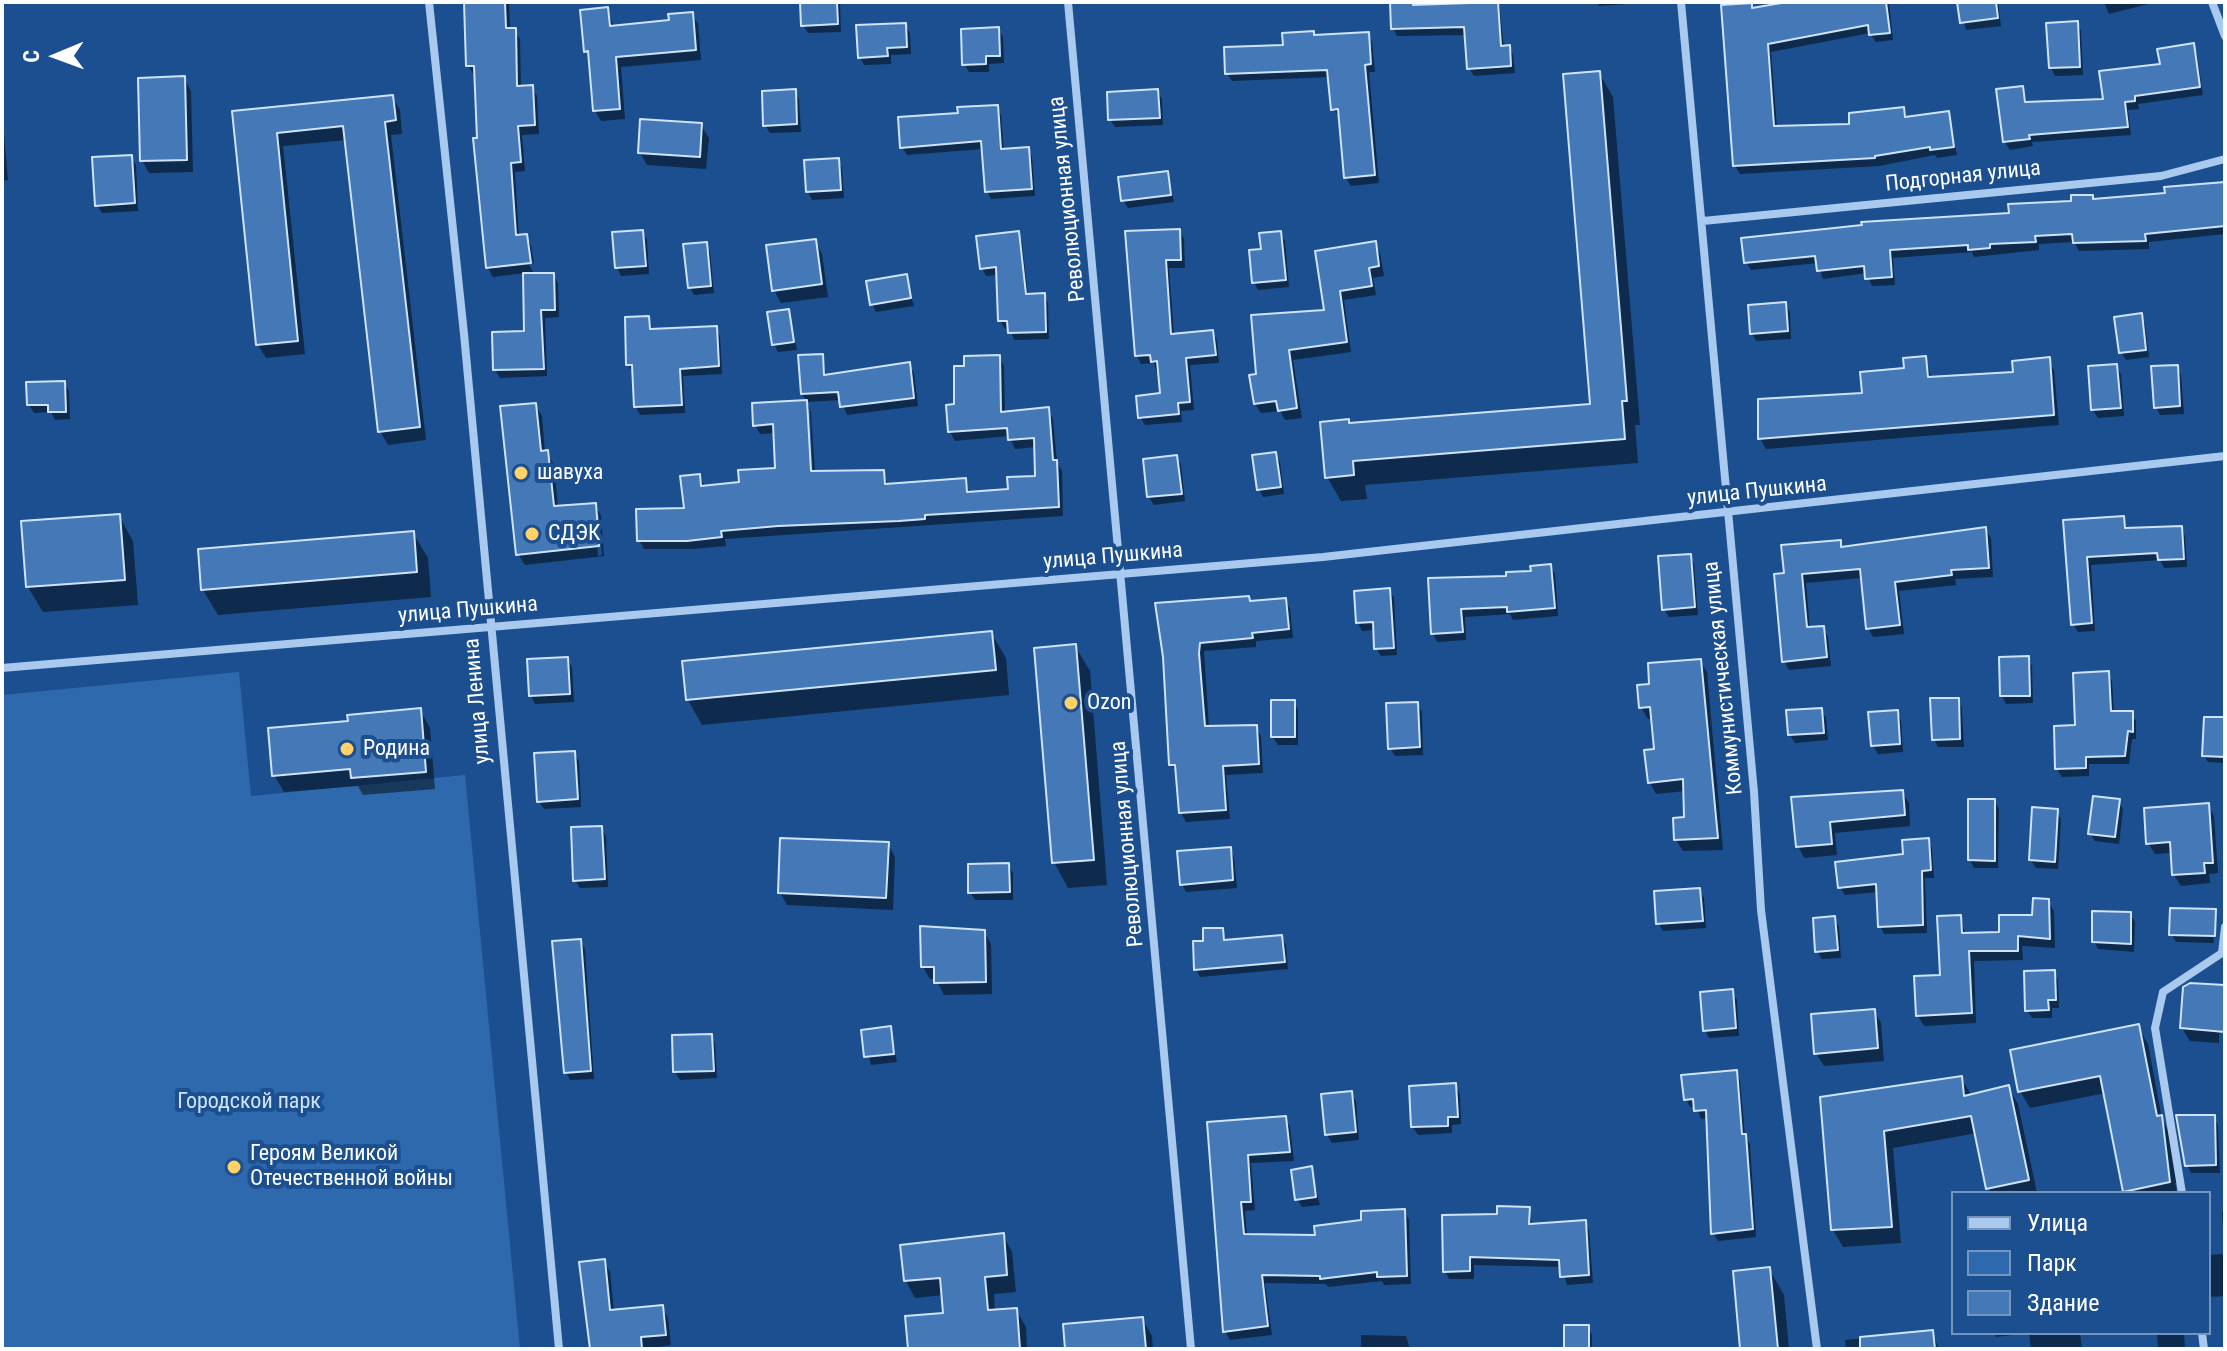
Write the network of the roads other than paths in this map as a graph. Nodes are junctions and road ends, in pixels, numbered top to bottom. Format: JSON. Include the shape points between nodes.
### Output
{"nodes":[{"id":1,"x":429,"y":2,"type":"edge"},
{"id":2,"x":1068,"y":2,"type":"edge"},
{"id":3,"x":1681,"y":2,"type":"edge"},
{"id":4,"x":2212,"y":2,"type":"edge"},
{"id":5,"x":2225,"y":36,"type":"edge"},
{"id":6,"x":2225,"y":159,"type":"edge"},
{"id":7,"x":1703,"y":221,"type":"junction"},
{"id":8,"x":2225,"y":456,"type":"edge"},
{"id":9,"x":1726,"y":514,"type":"junction"},
{"id":10,"x":1121,"y":574,"type":"junction"},
{"id":11,"x":489,"y":628,"type":"junction"},
{"id":12,"x":2,"y":668,"type":"edge"},
{"id":13,"x":2225,"y":927,"type":"edge"},
{"id":14,"x":2182,"y":1191,"type":"edge"},
{"id":15,"x":559,"y":1349,"type":"edge"},
{"id":16,"x":1191,"y":1349,"type":"edge"},
{"id":17,"x":1817,"y":1349,"type":"edge"}],
"edges":[{"from":1,"to":11,"type":"street","name":"улица Ленина"},
{"from":2,"to":10,"type":"street","name":"Революционная улица"},
{"from":3,"to":7,"type":"street","name":"Коммунистическая улица"},
{"from":4,"to":5,"type":"street"},
{"from":6,"to":7,"type":"street","name":"Подгорная улица","via":[[2161,176]]},
{"from":7,"to":9,"type":"street","name":"Коммунистическая улица"},
{"from":8,"to":9,"type":"street","name":"улица Пушкина"},
{"from":9,"to":10,"type":"street","name":"улица Пушкина"},
{"from":9,"to":17,"type":"street","name":"Коммунистическая улица","via":[[1761,910]]},
{"from":10,"to":11,"type":"street","name":"улица Пушкина"},
{"from":10,"to":16,"type":"street","name":"Революционная улица"},
{"from":11,"to":12,"type":"street","name":"улица Пушкина"},
{"from":11,"to":15,"type":"street","name":"улица Ленина"},
{"from":13,"to":14,"type":"street","via":[[2222,953],[2163,992],[2155,1028]]}]}
